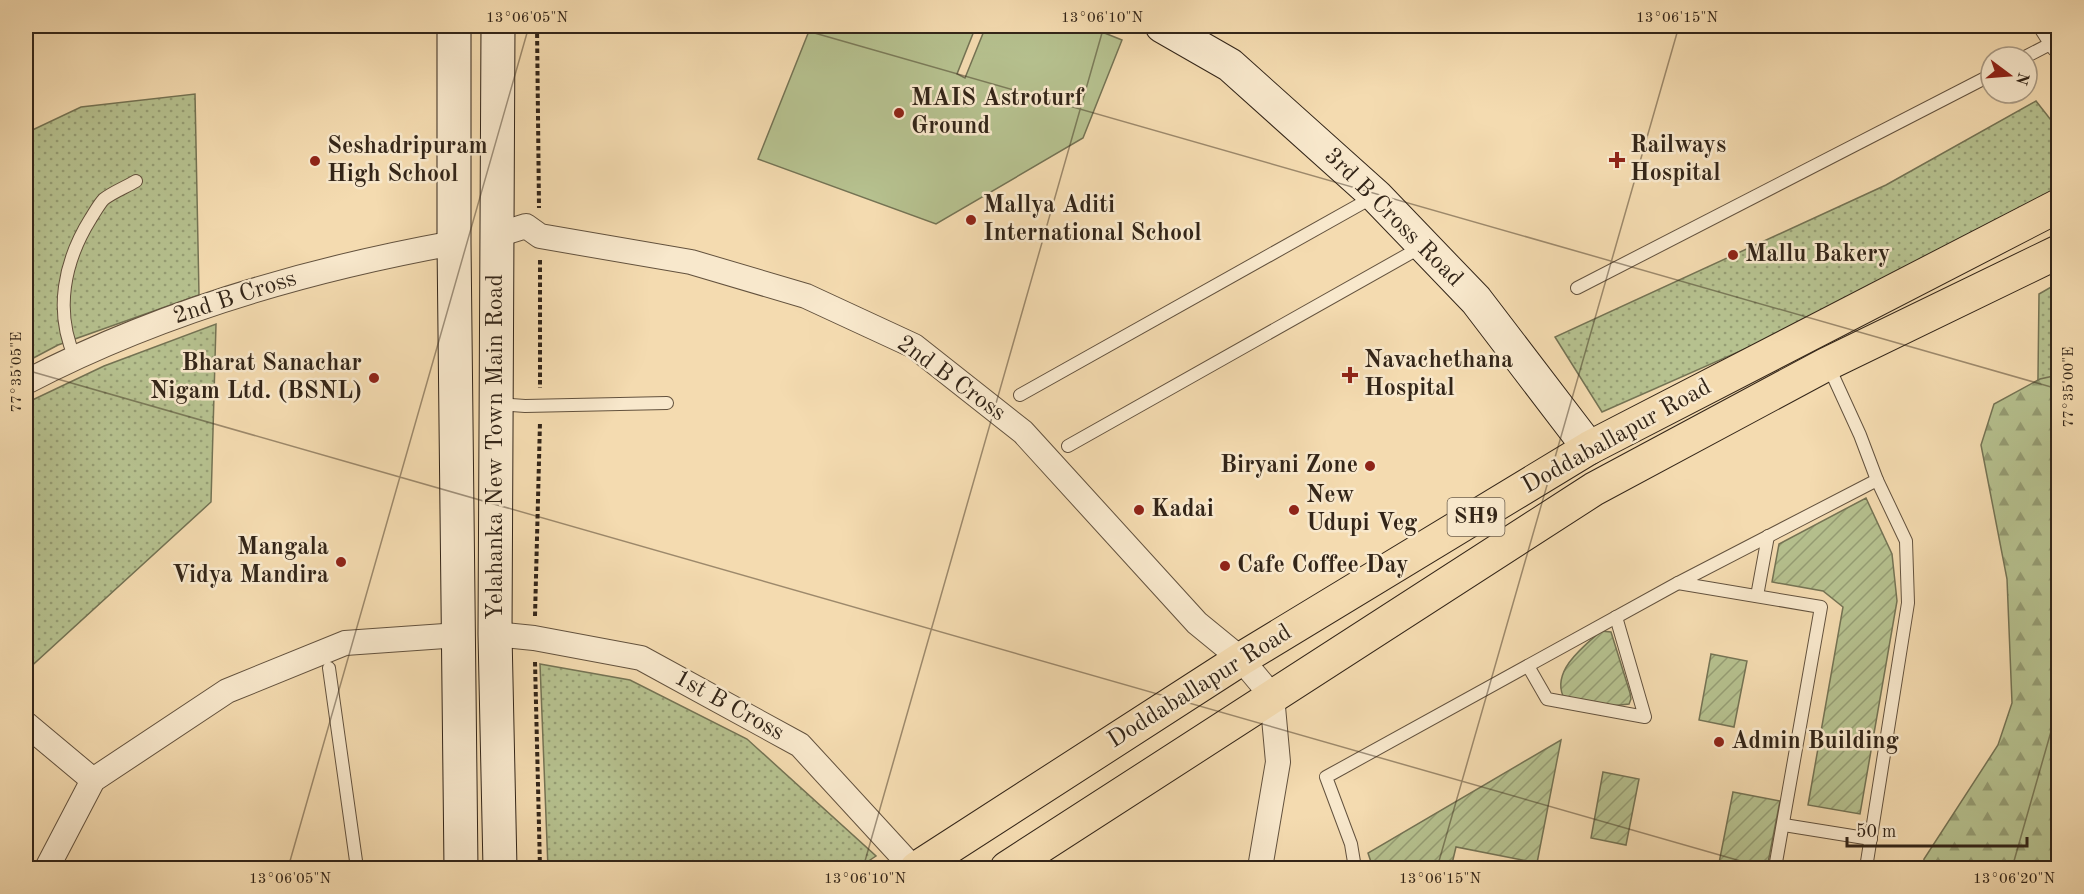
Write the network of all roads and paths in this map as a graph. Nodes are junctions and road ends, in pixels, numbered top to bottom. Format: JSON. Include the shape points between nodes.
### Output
{"nodes":[{"id":1,"x":454,"y":26,"type":"edge"},
{"id":2,"x":498,"y":26,"type":"edge"},
{"id":3,"x":537,"y":26,"type":"edge"},
{"id":4,"x":1162,"y":26,"type":"edge"},
{"id":5,"x":2055,"y":38,"type":"edge"},
{"id":6,"x":2039,"y":48,"type":"edge"},
{"id":7,"x":1979,"y":81,"type":"edge"},
{"id":8,"x":136,"y":180,"type":"dead end"},
{"id":9,"x":1376,"y":196,"type":"junction"},
{"id":10,"x":2058,"y":206,"type":"edge"},
{"id":11,"x":497,"y":235,"type":"junction"},
{"id":12,"x":540,"y":236,"type":"junction"},
{"id":13,"x":454,"y":243,"type":"junction"},
{"id":14,"x":1424,"y":245,"type":"junction"},
{"id":15,"x":2058,"y":252,"type":"edge"},
{"id":16,"x":1577,"y":288,"type":"dead end"},
{"id":17,"x":75,"y":358,"type":"junction"},
{"id":18,"x":1827,"y":364,"type":"junction"},
{"id":19,"x":26,"y":382,"type":"edge"},
{"id":20,"x":1020,"y":395,"type":"dead end"},
{"id":21,"x":667,"y":403,"type":"dead end"},
{"id":22,"x":496,"y":404,"type":"junction"},
{"id":23,"x":540,"y":405,"type":"junction"},
{"id":24,"x":1068,"y":446,"type":"dead end"},
{"id":25,"x":1589,"y":448,"type":"junction"},
{"id":26,"x":1877,"y":480,"type":"junction"},
{"id":27,"x":1768,"y":536,"type":"junction"},
{"id":28,"x":1678,"y":583,"type":"junction"},
{"id":29,"x":1757,"y":596,"type":"junction"},
{"id":30,"x":1616,"y":617,"type":"junction"},
{"id":31,"x":495,"y":633,"type":"junction"},
{"id":32,"x":459,"y":635,"type":"junction"},
{"id":33,"x":534,"y":638,"type":"junction"},
{"id":34,"x":1241,"y":659,"type":"junction"},
{"id":35,"x":1528,"y":666,"type":"junction"},
{"id":36,"x":329,"y":668,"type":"dead end"},
{"id":37,"x":1272,"y":696,"type":"junction"},
{"id":38,"x":26,"y":724,"type":"edge"},
{"id":39,"x":93,"y":780,"type":"junction"},
{"id":40,"x":1784,"y":825,"type":"junction"},
{"id":41,"x":1871,"y":839,"type":"junction"},
{"id":42,"x":47,"y":868,"type":"edge"},
{"id":43,"x":357,"y":868,"type":"edge"},
{"id":44,"x":461,"y":868,"type":"edge"},
{"id":45,"x":500,"y":868,"type":"edge"},
{"id":46,"x":540,"y":868,"type":"edge"},
{"id":47,"x":915,"y":868,"type":"edge"},
{"id":48,"x":1007,"y":868,"type":"edge"},
{"id":49,"x":1260,"y":868,"type":"edge"},
{"id":50,"x":1356,"y":868,"type":"edge"},
{"id":51,"x":1775,"y":868,"type":"edge"},
{"id":52,"x":1866,"y":868,"type":"edge"}],
"edges":[{"from":1,"to":13,"type":"main road","name":"Yelahanka New Town Main Road"},
{"from":2,"to":11,"type":"main road","name":"Yelahanka New Town Main Road"},
{"from":3,"to":12,"type":"path"},
{"from":4,"to":9,"type":"main road","name":"3rd B Cross Road","via":[[1230,65]]},
{"from":5,"to":6,"type":"lane"},
{"from":7,"to":16,"type":"lane"},
{"from":8,"to":17,"type":"lane","via":[[103,200],[82,233],[66,278],[63,310]]},
{"from":9,"to":14,"type":"main road","name":"3rd B Cross Road"},
{"from":9,"to":20,"type":"lane"},
{"from":10,"to":25,"type":"main road","name":"Doddaballapur Road","number":"SH9"},
{"from":11,"to":12,"type":"street","name":"2nd B Cross","via":[[526,226]]},
{"from":11,"to":22,"type":"main road","name":"Yelahanka New Town Main Road"},
{"from":12,"to":23,"type":"path"},
{"from":12,"to":34,"type":"street","name":"2nd B Cross","via":[[702,265],[806,296],[914,346],[1023,432],[1197,623]]},
{"from":13,"to":17,"type":"street","name":"2nd B Cross","via":[[277,283],[158,323]]},
{"from":13,"to":32,"type":"main road","name":"Yelahanka New Town Main Road"},
{"from":14,"to":24,"type":"lane"},
{"from":14,"to":25,"type":"main road","name":"3rd B Cross Road","via":[[1476,300]]},
{"from":15,"to":18,"type":"main road","name":"Doddaballapur Road","number":"SH9"},
{"from":17,"to":19,"type":"street","name":"2nd B Cross"},
{"from":18,"to":26,"type":"lane"},
{"from":18,"to":37,"type":"main road","name":"Doddaballapur Road","number":"SH9","via":[[1594,489]]},
{"from":21,"to":23,"type":"lane"},
{"from":22,"to":23,"type":"lane"},
{"from":22,"to":31,"type":"main road","name":"Yelahanka New Town Main Road"},
{"from":23,"to":33,"type":"path"},
{"from":25,"to":34,"type":"main road","name":"Doddaballapur Road","number":"SH9"},
{"from":26,"to":27,"type":"lane"},
{"from":26,"to":41,"type":"lane","via":[[1906,541],[1908,603]]},
{"from":27,"to":28,"type":"lane"},
{"from":27,"to":29,"type":"lane"},
{"from":28,"to":29,"type":"lane"},
{"from":28,"to":30,"type":"lane"},
{"from":29,"to":40,"type":"lane","via":[[1821,607]]},
{"from":30,"to":35,"type":"lane"},
{"from":30,"to":35,"type":"lane","via":[[1645,717],[1547,699]]},
{"from":31,"to":33,"type":"street","name":"1st B Cross"},
{"from":31,"to":45,"type":"main road","name":"Yelahanka New Town Main Road"},
{"from":32,"to":39,"type":"street","via":[[345,643],[226,691]]},
{"from":32,"to":44,"type":"main road","name":"Yelahanka New Town Main Road"},
{"from":33,"to":46,"type":"path"},
{"from":33,"to":47,"type":"street","name":"1st B Cross","via":[[641,658],[800,745]]},
{"from":34,"to":37,"type":"street","name":"2nd B Cross"},
{"from":34,"to":47,"type":"main road","name":"Doddaballapur Road","number":"SH9"},
{"from":35,"to":50,"type":"lane","via":[[1326,777],[1352,844]]},
{"from":36,"to":43,"type":"lane"},
{"from":37,"to":48,"type":"main road","name":"Doddaballapur Road","number":"SH9"},
{"from":37,"to":49,"type":"street","via":[[1278,762]]},
{"from":38,"to":39,"type":"street"},
{"from":39,"to":42,"type":"street"},
{"from":40,"to":41,"type":"lane"},
{"from":40,"to":51,"type":"lane"},
{"from":41,"to":52,"type":"lane"}]}
